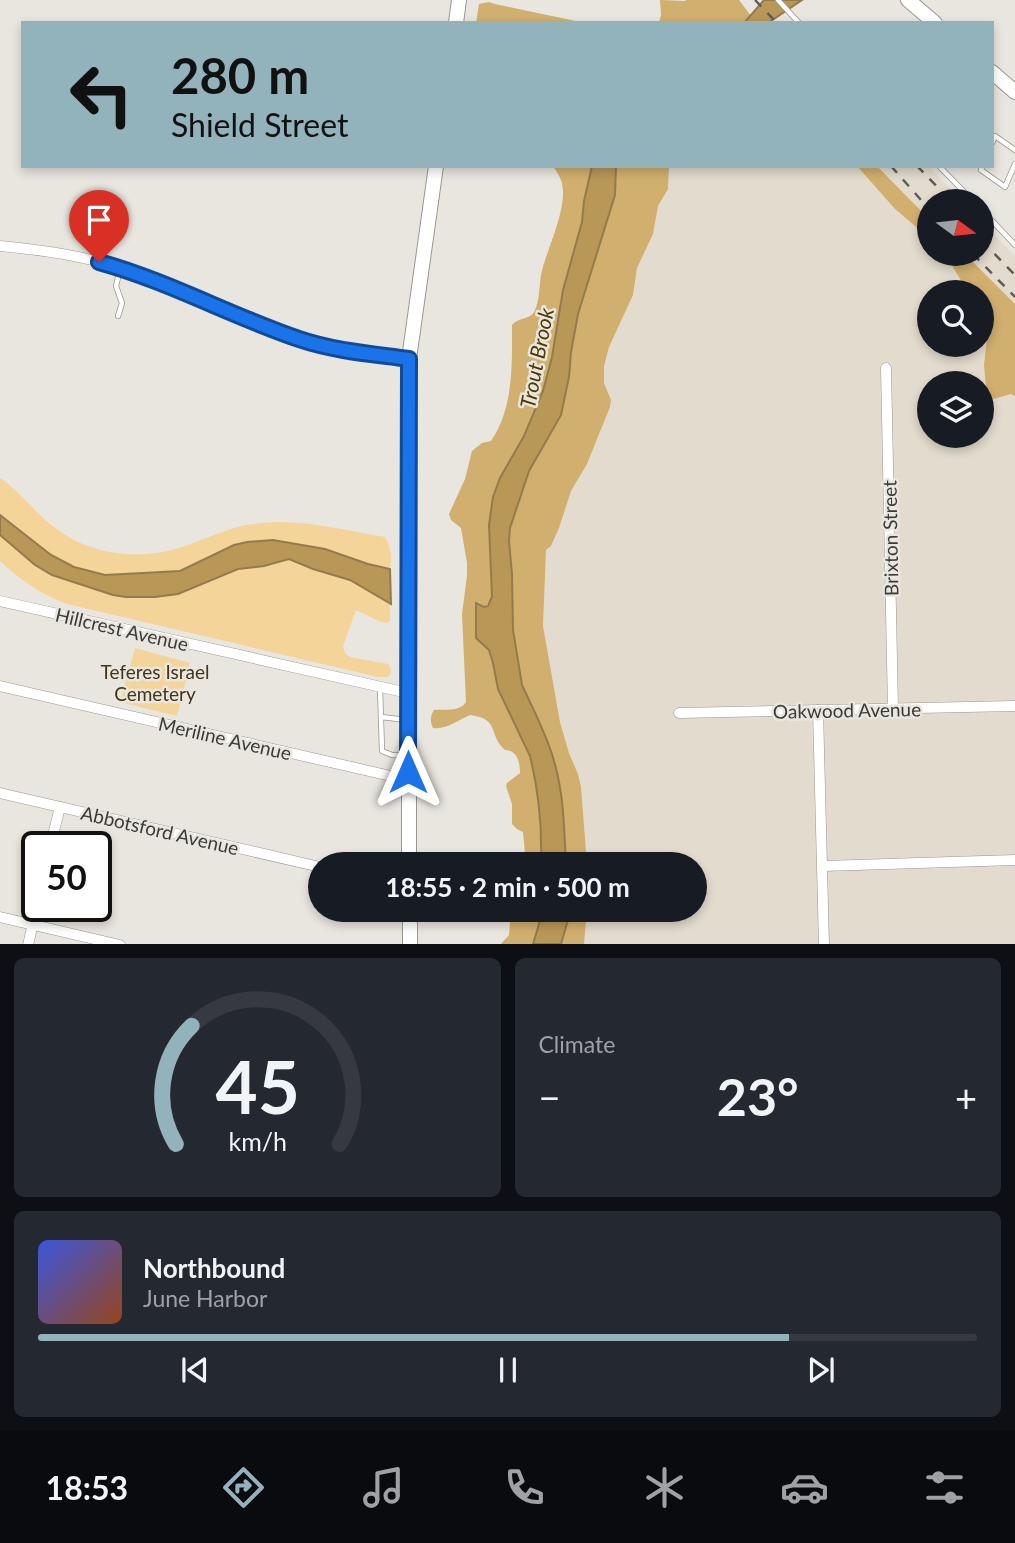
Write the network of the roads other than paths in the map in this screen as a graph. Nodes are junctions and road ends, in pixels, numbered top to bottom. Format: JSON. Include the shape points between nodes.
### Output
{"nodes":[{"id":1,"x":459,"y":0,"type":"edge"},
{"id":2,"x":778,"y":0,"type":"edge"},
{"id":3,"x":908,"y":0,"type":"edge"},
{"id":4,"x":456,"y":21,"type":"edge"},
{"id":5,"x":797,"y":21,"type":"edge"},
{"id":6,"x":933,"y":21,"type":"edge"},
{"id":7,"x":994,"y":74,"type":"edge"},
{"id":8,"x":1015,"y":92,"type":"edge"},
{"id":9,"x":994,"y":138,"type":"edge"},
{"id":10,"x":1015,"y":142,"type":"edge"},
{"id":11,"x":1013,"y":149,"type":"edge"},
{"id":12,"x":1015,"y":164,"type":"edge"},
{"id":13,"x":436,"y":168,"type":"edge"},
{"id":14,"x":941,"y":168,"type":"edge"},
{"id":15,"x":982,"y":168,"type":"edge"},
{"id":16,"x":961,"y":189,"type":"edge"},
{"id":17,"x":994,"y":222,"type":"edge"},
{"id":18,"x":1015,"y":244,"type":"edge"},
{"id":19,"x":0,"y":246,"type":"edge"},
{"id":20,"x":121,"y":268,"type":"junction"},
{"id":21,"x":118,"y":316,"type":"dead end"},
{"id":22,"x":409,"y":359,"type":"junction"},
{"id":23,"x":886,"y":368,"type":"dead end"},
{"id":24,"x":0,"y":601,"type":"edge"},
{"id":25,"x":0,"y":686,"type":"edge"},
{"id":26,"x":380,"y":687,"type":"junction"},
{"id":27,"x":408,"y":693,"type":"junction"},
{"id":28,"x":1015,"y":706,"type":"edge"},
{"id":29,"x":893,"y":709,"type":"junction"},
{"id":30,"x":818,"y":710,"type":"junction"},
{"id":31,"x":679,"y":713,"type":"dead end"},
{"id":32,"x":381,"y":717,"type":"junction"},
{"id":33,"x":408,"y":720,"type":"junction"},
{"id":34,"x":408,"y":757,"type":"junction"},
{"id":35,"x":408,"y":780,"type":"junction"},
{"id":36,"x":0,"y":793,"type":"edge"},
{"id":37,"x":60,"y":807,"type":"junction"},
{"id":38,"x":54,"y":831,"type":"edge"},
{"id":39,"x":409,"y":852,"type":"edge"},
{"id":40,"x":1015,"y":860,"type":"edge"},
{"id":41,"x":308,"y":864,"type":"edge"},
{"id":42,"x":823,"y":866,"type":"junction"},
{"id":43,"x":0,"y":917,"type":"edge"},
{"id":44,"x":34,"y":922,"type":"edge"},
{"id":45,"x":410,"y":922,"type":"edge"},
{"id":46,"x":33,"y":925,"type":"junction"},
{"id":47,"x":28,"y":944,"type":"edge"},
{"id":48,"x":120,"y":944,"type":"edge"},
{"id":49,"x":410,"y":944,"type":"edge"},
{"id":50,"x":824,"y":944,"type":"edge"}],
"edges":[{"from":1,"to":4,"type":"main road"},
{"from":2,"to":5,"type":"lane"},
{"from":3,"to":6,"type":"main road"},
{"from":7,"to":8,"type":"main road"},
{"from":9,"to":11,"type":"lane"},
{"from":10,"to":11,"type":"lane"},
{"from":12,"to":15,"type":"lane","via":[[1005,187]]},
{"from":13,"to":22,"type":"main road"},
{"from":14,"to":16,"type":"lane"},
{"from":17,"to":18,"type":"lane"},
{"from":19,"to":20,"type":"street","via":[[77,256]]},
{"from":20,"to":21,"type":"lane","via":[[116,286],[122,303]]},
{"from":20,"to":22,"type":"street","via":[[300,340]]},
{"from":22,"to":27,"type":"main road"},
{"from":23,"to":29,"type":"street","name":"Brixton Street"},
{"from":24,"to":26,"type":"street","name":"Hillcrest Avenue"},
{"from":25,"to":35,"type":"street","name":"Meriline Avenue"},
{"from":26,"to":27,"type":"street","name":"Hillcrest Avenue"},
{"from":26,"to":32,"type":"lane"},
{"from":27,"to":33,"type":"main road"},
{"from":28,"to":29,"type":"street","name":"Oakwood Avenue"},
{"from":29,"to":30,"type":"street","name":"Oakwood Avenue"},
{"from":30,"to":31,"type":"street","name":"Oakwood Avenue"},
{"from":30,"to":42,"type":"street"},
{"from":32,"to":33,"type":"lane"},
{"from":32,"to":34,"type":"lane","via":[[382,751]]},
{"from":33,"to":34,"type":"main road"},
{"from":34,"to":35,"type":"main road"},
{"from":35,"to":39,"type":"main road"},
{"from":36,"to":37,"type":"street","name":"Abbotsford Avenue"},
{"from":37,"to":38,"type":"street"},
{"from":37,"to":41,"type":"street","name":"Abbotsford Avenue"},
{"from":40,"to":42,"type":"street"},
{"from":42,"to":50,"type":"street"},
{"from":43,"to":46,"type":"street"},
{"from":44,"to":46,"type":"street"},
{"from":45,"to":49,"type":"main road"},
{"from":46,"to":47,"type":"street"},
{"from":46,"to":48,"type":"street"}]}
